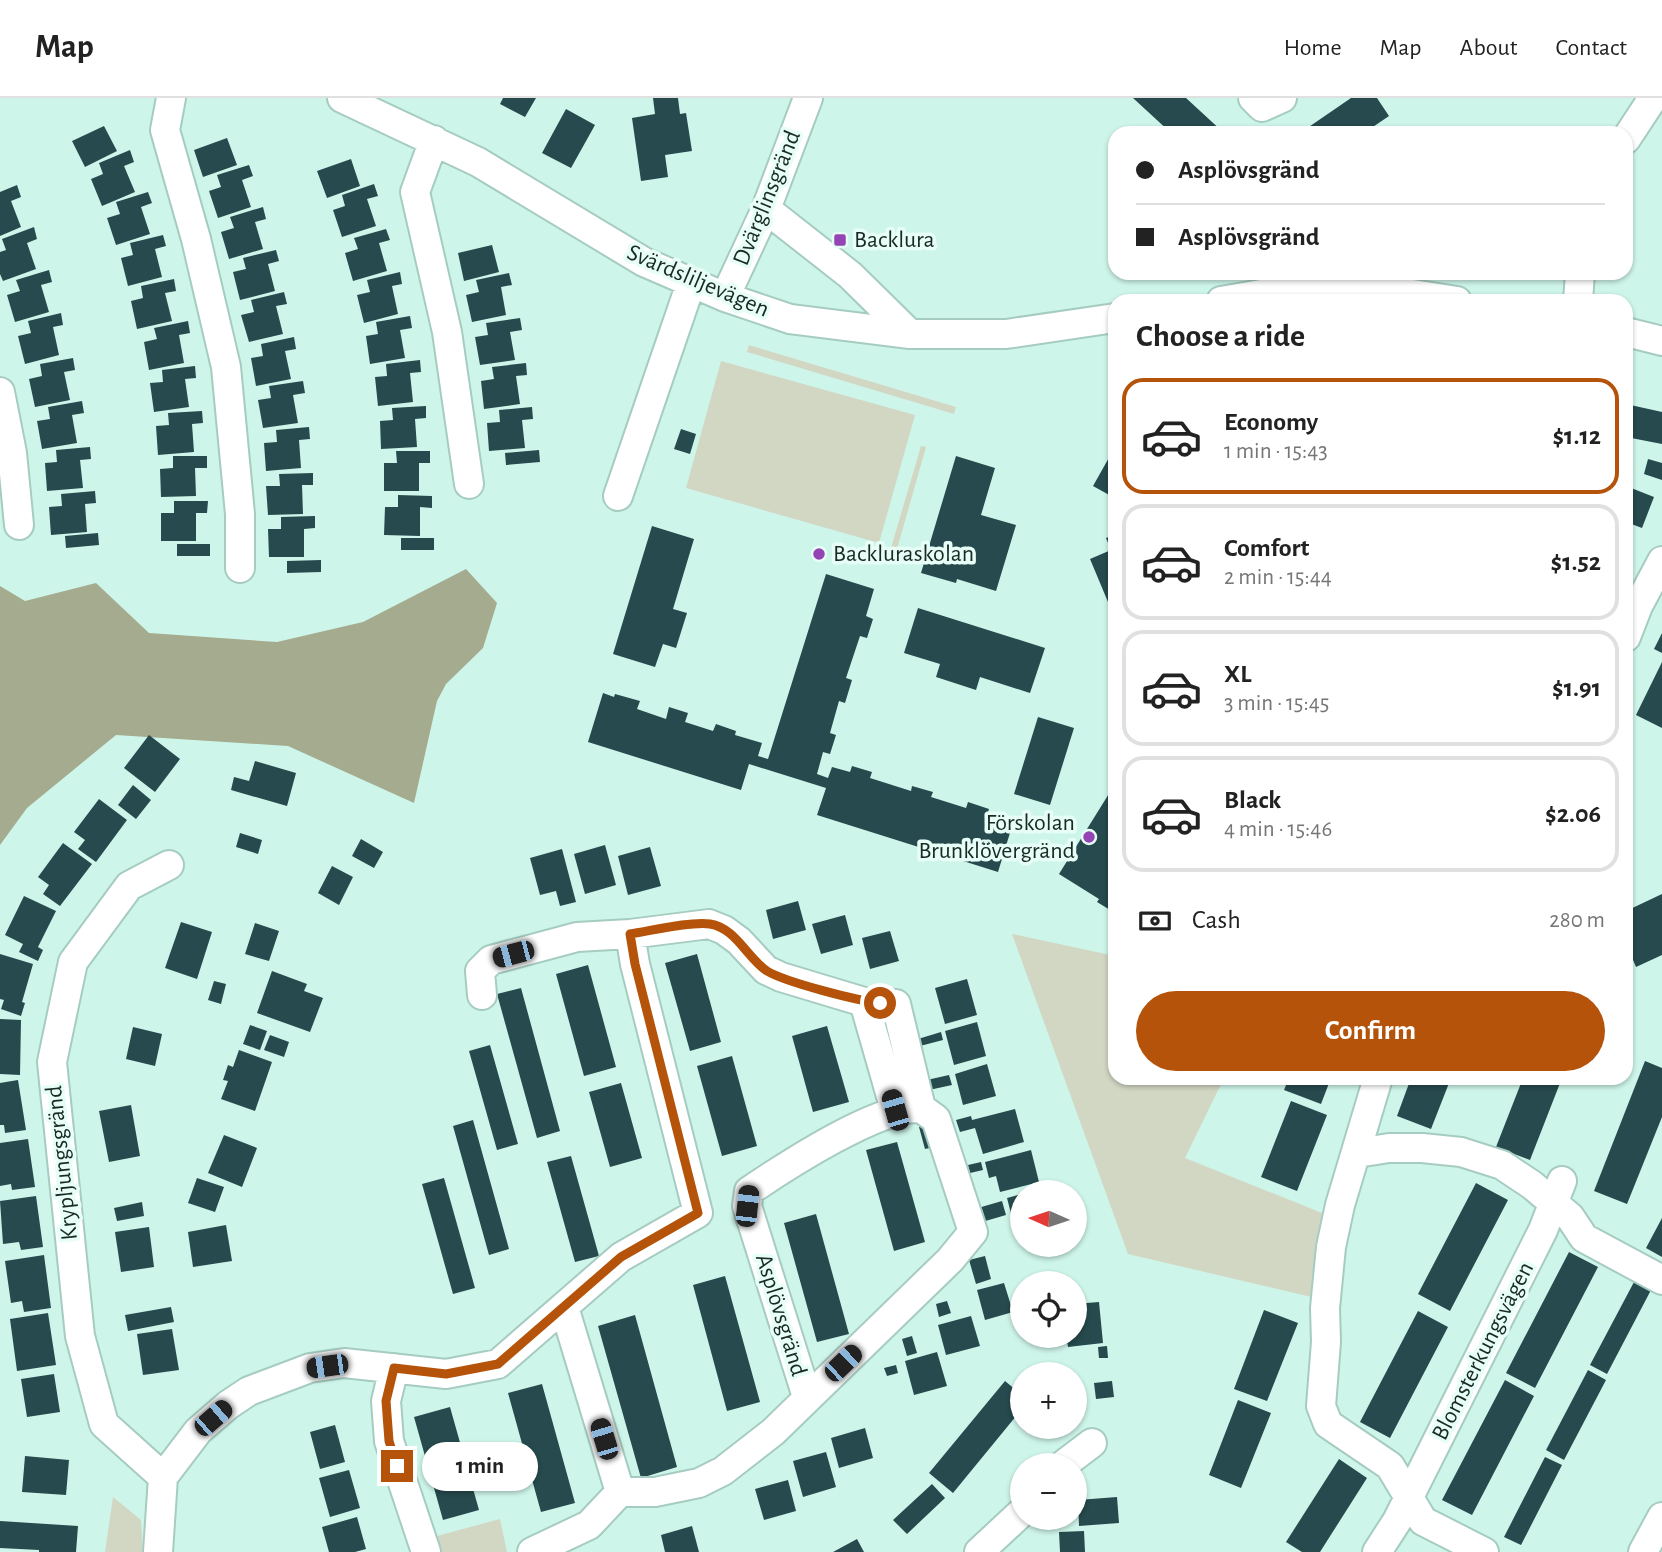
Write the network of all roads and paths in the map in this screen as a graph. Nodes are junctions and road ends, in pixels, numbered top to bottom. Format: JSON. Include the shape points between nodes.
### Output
{"nodes":[{"id":1,"x":171,"y":98,"type":"edge"},
{"id":2,"x":342,"y":98,"type":"edge"},
{"id":3,"x":808,"y":98,"type":"edge"},
{"id":4,"x":1253,"y":98,"type":"edge"},
{"id":5,"x":1282,"y":98,"type":"edge"},
{"id":6,"x":1653,"y":98,"type":"edge"},
{"id":7,"x":1633,"y":128,"type":"edge"},
{"id":8,"x":434,"y":140,"type":"junction"},
{"id":9,"x":766,"y":209,"type":"junction"},
{"id":10,"x":691,"y":283,"type":"junction"},
{"id":11,"x":1364,"y":294,"type":"edge"},
{"id":12,"x":1412,"y":294,"type":"edge"},
{"id":13,"x":725,"y":298,"type":"junction"},
{"id":14,"x":1108,"y":319,"type":"edge"},
{"id":15,"x":909,"y":334,"type":"junction"},
{"id":16,"x":1633,"y":334,"type":"edge"},
{"id":17,"x":1662,"y":341,"type":"edge"},
{"id":18,"x":0,"y":392,"type":"edge"},
{"id":19,"x":469,"y":484,"type":"dead end"},
{"id":20,"x":618,"y":496,"type":"dead end"},
{"id":21,"x":19,"y":525,"type":"dead end"},
{"id":22,"x":1662,"y":561,"type":"edge"},
{"id":23,"x":240,"y":568,"type":"dead end"},
{"id":24,"x":1633,"y":619,"type":"edge"},
{"id":25,"x":169,"y":865,"type":"dead end"},
{"id":26,"x":630,"y":934,"type":"junction"},
{"id":27,"x":482,"y":995,"type":"dead end"},
{"id":28,"x":1375,"y":1085,"type":"edge"},
{"id":29,"x":908,"y":1109,"type":"junction"},
{"id":30,"x":1357,"y":1153,"type":"junction"},
{"id":31,"x":1562,"y":1201,"type":"junction"},
{"id":32,"x":1662,"y":1280,"type":"edge"},
{"id":33,"x":564,"y":1307,"type":"junction"},
{"id":34,"x":394,"y":1368,"type":"junction"},
{"id":35,"x":807,"y":1397,"type":"junction"},
{"id":36,"x":1092,"y":1443,"type":"dead end"},
{"id":37,"x":1079,"y":1453,"type":"edge"},
{"id":38,"x":163,"y":1477,"type":"junction"},
{"id":39,"x":620,"y":1492,"type":"junction"},
{"id":40,"x":1409,"y":1497,"type":"junction"},
{"id":41,"x":1662,"y":1517,"type":"edge"},
{"id":42,"x":1010,"y":1522,"type":"edge"},
{"id":43,"x":158,"y":1552,"type":"edge"},
{"id":44,"x":426,"y":1552,"type":"edge"},
{"id":45,"x":532,"y":1552,"type":"edge"},
{"id":46,"x":979,"y":1552,"type":"edge"},
{"id":47,"x":1377,"y":1552,"type":"edge"},
{"id":48,"x":1484,"y":1552,"type":"edge"},
{"id":49,"x":1643,"y":1552,"type":"edge"}],
"edges":[{"from":1,"to":23,"type":"street","via":[[165,130],[226,367],[240,513]]},
{"from":2,"to":8,"type":"street","name":"Svärdsliljevägen"},
{"from":3,"to":9,"type":"street","name":"Dvärglinsgränd"},
{"from":4,"to":5,"type":"street","via":[[1262,107]]},
{"from":6,"to":7,"type":"street"},
{"from":8,"to":10,"type":"street","name":"Svärdsliljevägen","via":[[644,262]]},
{"from":8,"to":19,"type":"street","via":[[415,192],[447,332]]},
{"from":9,"to":13,"type":"street","name":"Dvärglinsgränd"},
{"from":9,"to":15,"type":"street","via":[[850,275]]},
{"from":10,"to":13,"type":"street","name":"Svärdsliljevägen"},
{"from":10,"to":20,"type":"street"},
{"from":11,"to":12,"type":"street"},
{"from":13,"to":15,"type":"street","name":"Svärdsliljevägen","via":[[789,319]]},
{"from":14,"to":15,"type":"street","name":"Svärdsliljevägen","via":[[1006,334]]},
{"from":16,"to":17,"type":"street"},
{"from":18,"to":21,"type":"street"},
{"from":22,"to":24,"type":"street"},
{"from":25,"to":38,"type":"street","name":"Krypljungsgränd","via":[[129,886],[73,962],[52,1062],[80,1336],[104,1423]]},
{"from":26,"to":27,"type":"street","name":"Asplövsgränd","via":[[577,937],[491,960],[480,971]]},
{"from":26,"to":29,"type":"street","name":"Asplövsgränd","via":[[709,924],[724,930],[766,970],[781,977],[864,1002],[897,1004]]},
{"from":26,"to":33,"type":"street","via":[[698,1213],[621,1257]]},
{"from":28,"to":30,"type":"street"},
{"from":29,"to":35,"type":"street","name":"Asplövsgränd","via":[[936,1119],[973,1232],[950,1260]]},
{"from":29,"to":35,"type":"street","name":"Asplövsgränd","via":[[788,1165],[749,1191],[747,1206]]},
{"from":30,"to":31,"type":"street","via":[[1389,1148],[1461,1152],[1502,1165]]},
{"from":30,"to":40,"type":"street","via":[[1331,1247],[1321,1406],[1328,1424],[1390,1466]]},
{"from":31,"to":32,"type":"street","via":[[1584,1238]]},
{"from":31,"to":40,"type":"street","name":"Blomsterkungsvägen"},
{"from":33,"to":34,"type":"street","via":[[498,1364],[446,1374]]},
{"from":33,"to":39,"type":"street"},
{"from":34,"to":38,"type":"street","via":[[344,1363],[310,1368],[249,1391],[198,1431]]},
{"from":34,"to":44,"type":"street","via":[[386,1401],[389,1441]]},
{"from":35,"to":39,"type":"street","name":"Asplövsgränd","via":[[723,1471],[699,1483],[655,1492]]},
{"from":36,"to":37,"type":"street"},
{"from":38,"to":43,"type":"street"},
{"from":39,"to":45,"type":"street","via":[[589,1525]]},
{"from":40,"to":47,"type":"street","name":"Blomsterkungsvägen"},
{"from":40,"to":48,"type":"street","via":[[1423,1521]]},
{"from":41,"to":49,"type":"street"},
{"from":42,"to":46,"type":"street"}]}
